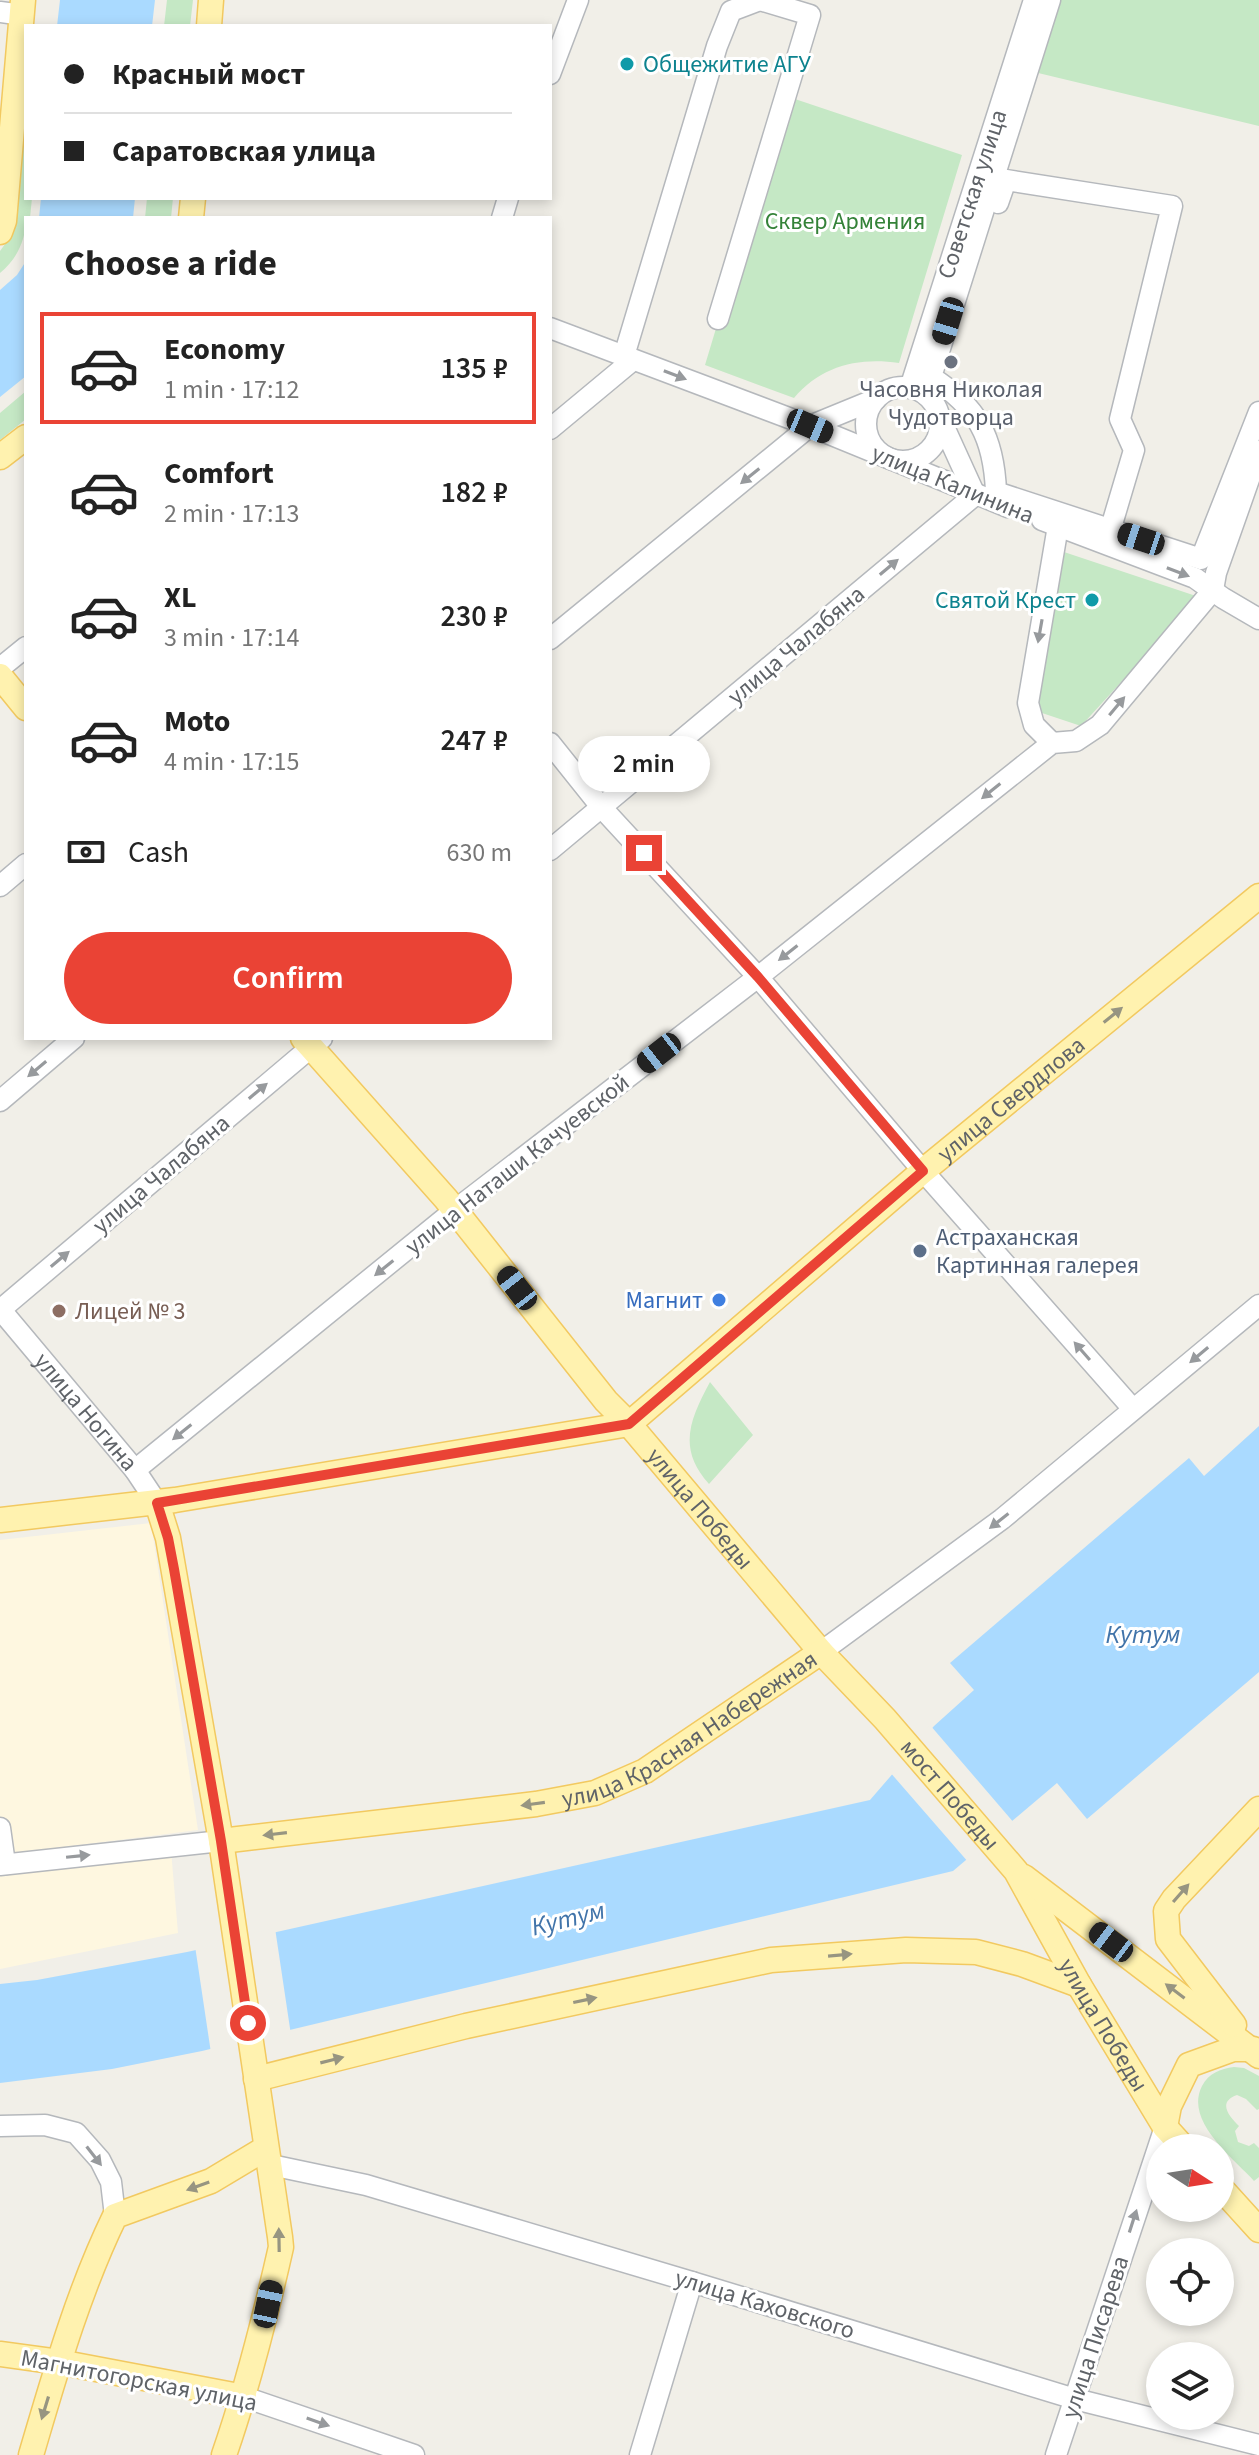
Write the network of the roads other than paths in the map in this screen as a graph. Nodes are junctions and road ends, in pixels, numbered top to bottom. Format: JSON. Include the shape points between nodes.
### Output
{"nodes":[{"id":1,"x":211,"y":0,"type":"edge"},
{"id":2,"x":578,"y":0,"type":"edge"},
{"id":3,"x":760,"y":0,"type":"edge"},
{"id":4,"x":1033,"y":1,"type":"edge"},
{"id":5,"x":15,"y":9,"type":"edge"},
{"id":6,"x":209,"y":24,"type":"edge"},
{"id":7,"x":552,"y":69,"type":"edge"},
{"id":8,"x":995,"y":210,"type":"dead end"},
{"id":9,"x":0,"y":232,"type":"edge"},
{"id":10,"x":718,"y":319,"type":"dead end"},
{"id":11,"x":552,"y":329,"type":"edge"},
{"id":12,"x":628,"y":358,"type":"junction"},
{"id":13,"x":910,"y":388,"type":"junction"},
{"id":14,"x":876,"y":399,"type":"junction"},
{"id":15,"x":1259,"y":412,"type":"edge"},
{"id":16,"x":939,"y":416,"type":"junction"},
{"id":17,"x":810,"y":426,"type":"junction"},
{"id":18,"x":552,"y":427,"type":"edge"},
{"id":19,"x":24,"y":439,"type":"edge"},
{"id":20,"x":1259,"y":451,"type":"edge"},
{"id":21,"x":0,"y":457,"type":"edge"},
{"id":22,"x":889,"y":459,"type":"junction"},
{"id":23,"x":975,"y":495,"type":"junction"},
{"id":24,"x":1058,"y":526,"type":"junction"},
{"id":25,"x":1108,"y":537,"type":"junction"},
{"id":26,"x":1213,"y":590,"type":"junction"},
{"id":27,"x":1259,"y":619,"type":"edge"},
{"id":28,"x":552,"y":637,"type":"edge"},
{"id":29,"x":24,"y":649,"type":"edge"},
{"id":30,"x":0,"y":668,"type":"edge"},
{"id":31,"x":0,"y":676,"type":"edge"},
{"id":32,"x":24,"y":706,"type":"edge"},
{"id":33,"x":1052,"y":743,"type":"junction"},
{"id":34,"x":552,"y":746,"type":"edge"},
{"id":35,"x":602,"y":808,"type":"junction"},
{"id":36,"x":552,"y":848,"type":"edge"},
{"id":37,"x":24,"y":866,"type":"edge"},
{"id":38,"x":0,"y":886,"type":"edge"},
{"id":39,"x":1259,"y":896,"type":"edge"},
{"id":40,"x":758,"y":977,"type":"junction"},
{"id":41,"x":72,"y":1040,"type":"edge"},
{"id":42,"x":312,"y":1041,"type":"edge"},
{"id":43,"x":0,"y":1101,"type":"edge"},
{"id":44,"x":923,"y":1171,"type":"junction"},
{"id":45,"x":455,"y":1210,"type":"junction"},
{"id":46,"x":1259,"y":1305,"type":"edge"},
{"id":47,"x":0,"y":1310,"type":"edge"},
{"id":48,"x":1133,"y":1409,"type":"junction"},
{"id":49,"x":629,"y":1424,"type":"junction"},
{"id":50,"x":135,"y":1470,"type":"junction"},
{"id":51,"x":157,"y":1503,"type":"junction"},
{"id":52,"x":0,"y":1520,"type":"edge"},
{"id":53,"x":821,"y":1652,"type":"junction"},
{"id":54,"x":885,"y":1719,"type":"joint"},
{"id":55,"x":1259,"y":1809,"type":"edge"},
{"id":56,"x":0,"y":1828,"type":"edge"},
{"id":57,"x":221,"y":1841,"type":"junction"},
{"id":58,"x":2,"y":1864,"type":"edge"},
{"id":59,"x":1016,"y":1871,"type":"junction"},
{"id":60,"x":1079,"y":1985,"type":"junction"},
{"id":61,"x":1256,"y":2052,"type":"edge"},
{"id":62,"x":256,"y":2079,"type":"junction"},
{"id":63,"x":0,"y":2126,"type":"edge"},
{"id":64,"x":1165,"y":2127,"type":"junction"},
{"id":65,"x":1171,"y":2134,"type":"edge"},
{"id":66,"x":268,"y":2157,"type":"junction"},
{"id":67,"x":1234,"y":2202,"type":"edge"},
{"id":68,"x":115,"y":2216,"type":"junction"},
{"id":69,"x":1259,"y":2230,"type":"edge"},
{"id":70,"x":692,"y":2282,"type":"junction"},
{"id":71,"x":0,"y":2354,"type":"edge"},
{"id":72,"x":59,"y":2362,"type":"junction"},
{"id":73,"x":244,"y":2397,"type":"junction"},
{"id":74,"x":1075,"y":2399,"type":"junction"},
{"id":75,"x":1259,"y":2445,"type":"edge"},
{"id":76,"x":31,"y":2455,"type":"edge"},
{"id":77,"x":224,"y":2455,"type":"edge"},
{"id":78,"x":414,"y":2455,"type":"edge"},
{"id":79,"x":640,"y":2455,"type":"edge"},
{"id":80,"x":1056,"y":2455,"type":"edge"}],
"edges":[{"from":1,"to":6,"type":"main road"},
{"from":2,"to":7,"type":"street"},
{"from":3,"to":10,"type":"street","via":[[810,15]]},
{"from":3,"to":12,"type":"street","via":[[731,11],[717,46]]},
{"from":4,"to":13,"type":"street","name":"Советская улица"},
{"from":4,"to":25,"type":"street","via":[[931,377],[967,404],[979,421],[990,444],[996,492]]},
{"from":5,"to":9,"type":"main road"},
{"from":8,"to":25,"type":"street","via":[[1006,180],[1172,206],[1120,419],[1134,450]]},
{"from":11,"to":12,"type":"street","name":"улица Калинина"},
{"from":12,"to":17,"type":"street","name":"улица Калинина","one_way":true},
{"from":12,"to":18,"type":"street"},
{"from":13,"to":14,"type":"street","via":[[891,389]]},
{"from":13,"to":16,"type":"street","via":[[929,397]]},
{"from":14,"to":17,"type":"street"},
{"from":14,"to":22,"type":"street","via":[[869,409],[867,433],[871,444]]},
{"from":15,"to":25,"type":"street","via":[[1201,559]]},
{"from":16,"to":22,"type":"street","via":[[936,442],[927,453],[916,459]]},
{"from":16,"to":23,"type":"street"},
{"from":17,"to":22,"type":"street","name":"улица Калинина"},
{"from":17,"to":28,"type":"street","one_way":true},
{"from":19,"to":21,"type":"main road"},
{"from":20,"to":26,"type":"street"},
{"from":22,"to":23,"type":"street","name":"улица Калинина"},
{"from":23,"to":24,"type":"street","name":"улица Калинина"},
{"from":35,"to":23,"type":"street","name":"улица Чалабяна","one_way":true},
{"from":24,"to":25,"type":"street","name":"улица Калинина"},
{"from":24,"to":33,"type":"street","one_way":true,"via":[[1028,703],[1034,725]]},
{"from":25,"to":26,"type":"street","name":"улица Калинина","one_way":true},
{"from":26,"to":27,"type":"street","name":"улица Калинина"},
{"from":33,"to":26,"type":"street","name":"улица Наташи Качуевской","one_way":true,"via":[[1076,741],[1100,725]]},
{"from":29,"to":30,"type":"street"},
{"from":31,"to":32,"type":"main road"},
{"from":33,"to":40,"type":"street","name":"улица Наташи Качуевской","one_way":true},
{"from":34,"to":35,"type":"street"},
{"from":35,"to":36,"type":"street","name":"улица Чалабяна"},
{"from":35,"to":40,"type":"street"},
{"from":37,"to":38,"type":"street"},
{"from":44,"to":39,"type":"main road","name":"улица Свердлова","one_way":true},
{"from":40,"to":44,"type":"street"},
{"from":40,"to":45,"type":"street","name":"улица Наташи Качуевской"},
{"from":41,"to":43,"type":"street","one_way":true},
{"from":42,"to":45,"type":"main road","name":"улица Победы"},
{"from":47,"to":42,"type":"street","name":"улица Чалабяна","one_way":true},
{"from":48,"to":44,"type":"street","one_way":true},
{"from":44,"to":49,"type":"main road","name":"улица Свердлова"},
{"from":45,"to":49,"type":"main road","name":"улица Победы"},
{"from":45,"to":50,"type":"street","name":"улица Наташи Качуевской","one_way":true},
{"from":46,"to":48,"type":"street","name":"улица Красная Набережная","one_way":true},
{"from":47,"to":50,"type":"street","name":"улица Ногина"},
{"from":48,"to":53,"type":"street","name":"улица Красная Набережная","one_way":true,"via":[[1002,1519]]},
{"from":49,"to":51,"type":"main road"},
{"from":49,"to":53,"type":"main road","name":"улица Победы"},
{"from":50,"to":51,"type":"street","name":"улица Ногина"},
{"from":51,"to":52,"type":"main road"},
{"from":51,"to":57,"type":"main road","name":"улица Ногина","via":[[168,1538]]},
{"from":53,"to":54,"type":"main road","name":"улица Победы"},
{"from":53,"to":57,"type":"main road","name":"улица Красная Набережная","one_way":true,"via":[[645,1771],[595,1793]]},
{"from":54,"to":59,"type":"main road","name":"мост Победы"},
{"from":61,"to":55,"type":"main road","one_way":true,"via":[[1168,1939],[1166,1911]]},
{"from":56,"to":58,"type":"street"},
{"from":58,"to":57,"type":"street","name":"улица Красная Набережная","one_way":true},
{"from":57,"to":62,"type":"main road","name":"улица Ногина"},
{"from":59,"to":60,"type":"main road","name":"улица Победы"},
{"from":61,"to":59,"type":"main road","name":"улица Победы","one_way":true},
{"from":62,"to":60,"type":"main road","one_way":true,"via":[[466,2026],[771,1960],[906,1950],[976,1952]]},
{"from":60,"to":64,"type":"main road","name":"улица Победы"},
{"from":61,"to":64,"type":"main road","via":[[1233,2049],[1189,2065]]},
{"from":62,"to":66,"type":"main road","name":"улица Ногина"},
{"from":63,"to":68,"type":"street","one_way":true,"via":[[45,2125],[76,2133],[111,2182]]},
{"from":64,"to":65,"type":"main road","name":"улица Победы"},
{"from":74,"to":64,"type":"street","name":"улица Писарева","one_way":true},
{"from":66,"to":68,"type":"main road","one_way":true},
{"from":66,"to":70,"type":"street","name":"улица Каховского"},
{"from":73,"to":66,"type":"main road","name":"улица Ногина","one_way":true,"via":[[281,2247]]},
{"from":67,"to":69,"type":"main road"},
{"from":68,"to":72,"type":"main road"},
{"from":70,"to":74,"type":"street","name":"улица Каховского"},
{"from":70,"to":79,"type":"street"},
{"from":71,"to":72,"type":"main road","name":"Магнитогорская улица"},
{"from":72,"to":73,"type":"main road","name":"Магнитогорская улица"},
{"from":72,"to":76,"type":"main road","one_way":true},
{"from":73,"to":77,"type":"main road","name":"улица Ногина"},
{"from":73,"to":78,"type":"street","name":"Магнитогорская улица","one_way":true},
{"from":74,"to":75,"type":"street","name":"улица Каховского"},
{"from":74,"to":80,"type":"street","name":"улица Писарева"}]}
